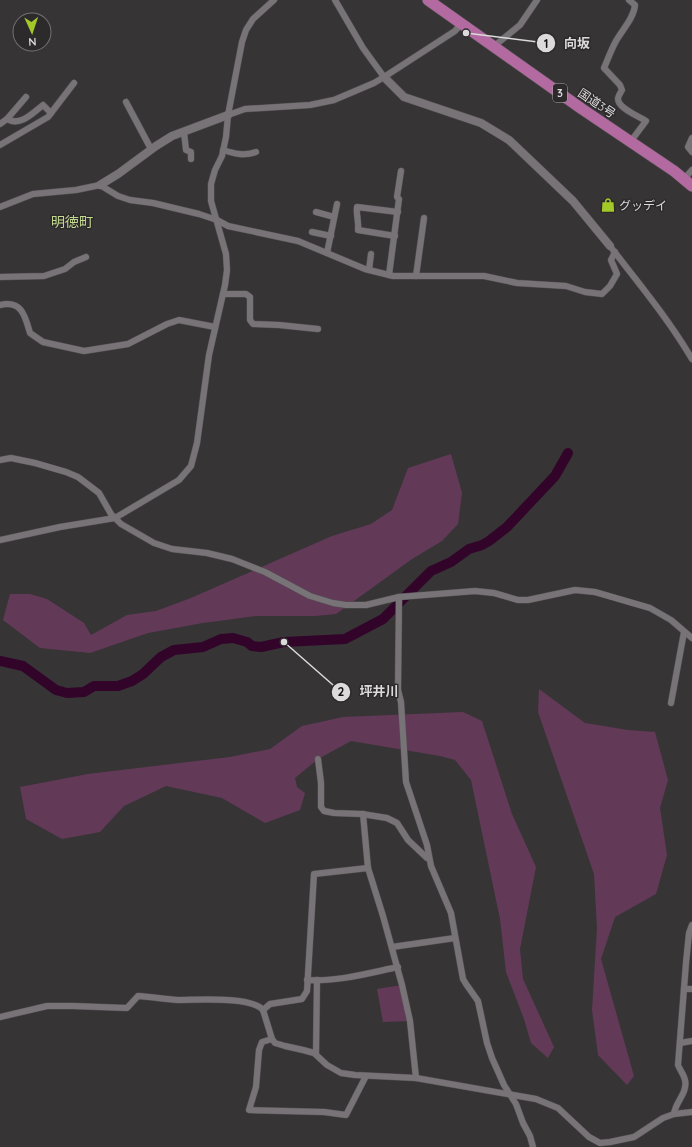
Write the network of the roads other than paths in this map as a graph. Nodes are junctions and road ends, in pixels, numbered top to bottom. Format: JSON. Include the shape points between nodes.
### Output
{"nodes":[{"id":1,"x":274,"y":0,"type":"edge"},
{"id":2,"x":335,"y":0,"type":"edge"},
{"id":3,"x":428,"y":0,"type":"edge"},
{"id":4,"x":538,"y":0,"type":"edge"},
{"id":5,"x":629,"y":0,"type":"edge"},
{"id":6,"x":462,"y":24,"type":"junction"},
{"id":7,"x":493,"y":47,"type":"junction"},
{"id":8,"x":384,"y":78,"type":"junction"},
{"id":9,"x":74,"y":83,"type":"dead end"},
{"id":10,"x":26,"y":97,"type":"dead end"},
{"id":11,"x":126,"y":102,"type":"dead end"},
{"id":12,"x":50,"y":113,"type":"junction"},
{"id":13,"x":228,"y":115,"type":"junction"},
{"id":14,"x":7,"y":119,"type":"junction"},
{"id":15,"x":0,"y":124,"type":"edge"},
{"id":16,"x":184,"y":132,"type":"junction"},
{"id":17,"x":692,"y":138,"type":"edge"},
{"id":18,"x":631,"y":141,"type":"junction"},
{"id":19,"x":0,"y":145,"type":"edge"},
{"id":20,"x":151,"y":149,"type":"junction"},
{"id":21,"x":223,"y":150,"type":"junction"},
{"id":22,"x":256,"y":152,"type":"dead end"},
{"id":23,"x":692,"y":152,"type":"edge"},
{"id":24,"x":191,"y":160,"type":"dead end"},
{"id":25,"x":692,"y":170,"type":"edge"},
{"id":26,"x":401,"y":171,"type":"dead end"},
{"id":27,"x":688,"y":182,"type":"edge"},
{"id":28,"x":100,"y":185,"type":"junction"},
{"id":29,"x":337,"y":204,"type":"dead end"},
{"id":30,"x":0,"y":207,"type":"edge"},
{"id":31,"x":316,"y":212,"type":"dead end"},
{"id":32,"x":398,"y":212,"type":"junction"},
{"id":33,"x":334,"y":216,"type":"junction"},
{"id":34,"x":424,"y":218,"type":"dead end"},
{"id":35,"x":217,"y":220,"type":"junction"},
{"id":36,"x":312,"y":232,"type":"dead end"},
{"id":37,"x":330,"y":236,"type":"junction"},
{"id":38,"x":394,"y":236,"type":"junction"},
{"id":39,"x":612,"y":249,"type":"junction"},
{"id":40,"x":327,"y":253,"type":"junction"},
{"id":41,"x":372,"y":254,"type":"dead end"},
{"id":42,"x":86,"y":257,"type":"dead end"},
{"id":43,"x":368,"y":270,"type":"junction"},
{"id":44,"x":390,"y":275,"type":"junction"},
{"id":45,"x":416,"y":276,"type":"junction"},
{"id":46,"x":0,"y":277,"type":"edge"},
{"id":47,"x":222,"y":294,"type":"junction"},
{"id":48,"x":0,"y":305,"type":"edge"},
{"id":49,"x":215,"y":327,"type":"junction"},
{"id":50,"x":318,"y":329,"type":"dead end"},
{"id":51,"x":692,"y":359,"type":"edge"},
{"id":52,"x":0,"y":460,"type":"edge"},
{"id":53,"x":115,"y":518,"type":"junction"},
{"id":54,"x":0,"y":540,"type":"edge"},
{"id":55,"x":399,"y":596,"type":"junction"},
{"id":56,"x":684,"y":632,"type":"junction"},
{"id":57,"x":692,"y":638,"type":"edge"},
{"id":58,"x":670,"y":703,"type":"dead end"},
{"id":59,"x":318,"y":759,"type":"dead end"},
{"id":60,"x":363,"y":814,"type":"junction"},
{"id":61,"x":429,"y":858,"type":"junction"},
{"id":62,"x":368,"y":868,"type":"junction"},
{"id":63,"x":692,"y":925,"type":"edge"},
{"id":64,"x":455,"y":938,"type":"junction"},
{"id":65,"x":392,"y":947,"type":"junction"},
{"id":66,"x":689,"y":963,"type":"edge"},
{"id":67,"x":398,"y":967,"type":"junction"},
{"id":68,"x":307,"y":980,"type":"junction"},
{"id":69,"x":317,"y":980,"type":"junction"},
{"id":70,"x":684,"y":989,"type":"junction"},
{"id":71,"x":692,"y":989,"type":"edge"},
{"id":72,"x":263,"y":1010,"type":"junction"},
{"id":73,"x":0,"y":1017,"type":"edge"},
{"id":74,"x":272,"y":1039,"type":"junction"},
{"id":75,"x":692,"y":1041,"type":"edge"},
{"id":76,"x":680,"y":1043,"type":"junction"},
{"id":77,"x":316,"y":1054,"type":"junction"},
{"id":78,"x":366,"y":1076,"type":"junction"},
{"id":79,"x":416,"y":1078,"type":"junction"},
{"id":80,"x":510,"y":1095,"type":"junction"},
{"id":81,"x":692,"y":1112,"type":"edge"},
{"id":82,"x":674,"y":1114,"type":"junction"},
{"id":83,"x":600,"y":1145,"type":"edge"},
{"id":84,"x":533,"y":1147,"type":"edge"}],
"edges":[{"from":1,"to":13,"type":"street","via":[[253,19],[246,30]]},
{"from":2,"to":8,"type":"street"},
{"from":3,"to":6,"type":"highway","name":"国道3号","number":"3"},
{"from":4,"to":7,"type":"street","via":[[520,25]]},
{"from":5,"to":18,"type":"street","via":[[635,8],[615,42],[604,68],[620,85],[622,90],[618,98],[619,103],[646,121]]},
{"from":6,"to":7,"type":"highway","name":"国道3号","number":"3"},
{"from":6,"to":8,"type":"street"},
{"from":7,"to":18,"type":"highway","name":"国道3号","number":"3"},
{"from":8,"to":13,"type":"street","via":[[334,100],[310,105],[245,109]]},
{"from":8,"to":39,"type":"street","via":[[404,97],[481,123],[509,140],[573,201]]},
{"from":9,"to":12,"type":"street"},
{"from":10,"to":14,"type":"street"},
{"from":11,"to":20,"type":"street"},
{"from":12,"to":14,"type":"street","via":[[43,106],[23,121],[12,122]]},
{"from":12,"to":19,"type":"street","via":[[48,117]]},
{"from":13,"to":16,"type":"street"},
{"from":13,"to":21,"type":"street"},
{"from":14,"to":15,"type":"street"},
{"from":16,"to":20,"type":"street"},
{"from":16,"to":24,"type":"street","via":[[186,150],[191,152]]},
{"from":17,"to":23,"type":"street","via":[[688,147]]},
{"from":18,"to":27,"type":"highway","name":"国道3号","number":"3"},
{"from":20,"to":28,"type":"street"},
{"from":21,"to":22,"type":"street","via":[[238,155]]},
{"from":21,"to":35,"type":"street","via":[[211,184],[211,201]]},
{"from":25,"to":27,"type":"street"},
{"from":26,"to":32,"type":"street","via":[[397,197]]},
{"from":28,"to":30,"type":"street","via":[[33,194]]},
{"from":28,"to":35,"type":"street","via":[[130,200],[153,203]]},
{"from":29,"to":33,"type":"street"},
{"from":31,"to":33,"type":"street"},
{"from":32,"to":38,"type":"street"},
{"from":32,"to":38,"type":"street","via":[[357,207],[358,230]]},
{"from":33,"to":37,"type":"street"},
{"from":34,"to":45,"type":"street"},
{"from":35,"to":40,"type":"street","via":[[228,226],[298,241]]},
{"from":35,"to":47,"type":"street","via":[[226,254],[227,270]]},
{"from":36,"to":37,"type":"street"},
{"from":37,"to":40,"type":"street"},
{"from":38,"to":44,"type":"street"},
{"from":39,"to":45,"type":"street","via":[[610,260],[617,274],[602,294],[566,286],[517,283],[484,276]]},
{"from":39,"to":51,"type":"street","via":[[648,293]]},
{"from":40,"to":43,"type":"street"},
{"from":41,"to":43,"type":"street"},
{"from":42,"to":46,"type":"street","via":[[65,269],[44,276]]},
{"from":43,"to":44,"type":"street"},
{"from":44,"to":45,"type":"street"},
{"from":47,"to":49,"type":"street"},
{"from":47,"to":50,"type":"street","via":[[246,294],[250,297],[250,320],[253,324]]},
{"from":48,"to":49,"type":"street","via":[[11,304],[21,310],[30,333],[43,342],[84,351],[128,344],[179,320]]},
{"from":49,"to":53,"type":"street","via":[[198,443],[191,466],[179,480]]},
{"from":52,"to":53,"type":"street","via":[[20,460],[72,474],[98,493]]},
{"from":53,"to":54,"type":"street"},
{"from":53,"to":55,"type":"street","via":[[126,528],[154,544],[232,559],[265,572],[310,596],[333,603],[366,605]]},
{"from":55,"to":56,"type":"street","via":[[479,591],[523,600],[575,590],[595,592],[650,608],[671,620]]},
{"from":55,"to":61,"type":"street","via":[[398,690],[406,782],[428,845]]},
{"from":56,"to":57,"type":"street"},
{"from":56,"to":58,"type":"street"},
{"from":59,"to":60,"type":"street","via":[[322,809],[334,813]]},
{"from":60,"to":61,"type":"street","via":[[397,822],[408,840]]},
{"from":60,"to":62,"type":"street"},
{"from":61,"to":64,"type":"street","via":[[451,913]]},
{"from":62,"to":65,"type":"street"},
{"from":62,"to":68,"type":"street","via":[[314,874]]},
{"from":63,"to":66,"type":"street"},
{"from":64,"to":65,"type":"street"},
{"from":64,"to":80,"type":"street","via":[[463,978],[478,1002],[488,1048]]},
{"from":65,"to":67,"type":"street"},
{"from":66,"to":70,"type":"street"},
{"from":67,"to":69,"type":"street"},
{"from":67,"to":79,"type":"street","via":[[410,1021]]},
{"from":68,"to":69,"type":"street"},
{"from":68,"to":72,"type":"street","via":[[307,991],[302,999],[270,1004]]},
{"from":69,"to":77,"type":"street"},
{"from":70,"to":71,"type":"street"},
{"from":70,"to":76,"type":"street"},
{"from":72,"to":73,"type":"street","via":[[252,1003],[138,996],[127,1008],[47,1006]]},
{"from":72,"to":74,"type":"street"},
{"from":74,"to":77,"type":"street","via":[[275,1043]]},
{"from":74,"to":78,"type":"street","via":[[262,1042],[258,1050],[256,1087],[249,1110],[346,1115]]},
{"from":75,"to":76,"type":"street"},
{"from":76,"to":82,"type":"street","via":[[678,1065],[686,1084]]},
{"from":77,"to":78,"type":"street","via":[[336,1071]]},
{"from":78,"to":79,"type":"street"},
{"from":79,"to":80,"type":"street"},
{"from":80,"to":83,"type":"street","via":[[551,1104]]},
{"from":80,"to":84,"type":"street"},
{"from":81,"to":82,"type":"street"},
{"from":82,"to":83,"type":"street","via":[[634,1136]]}]}
